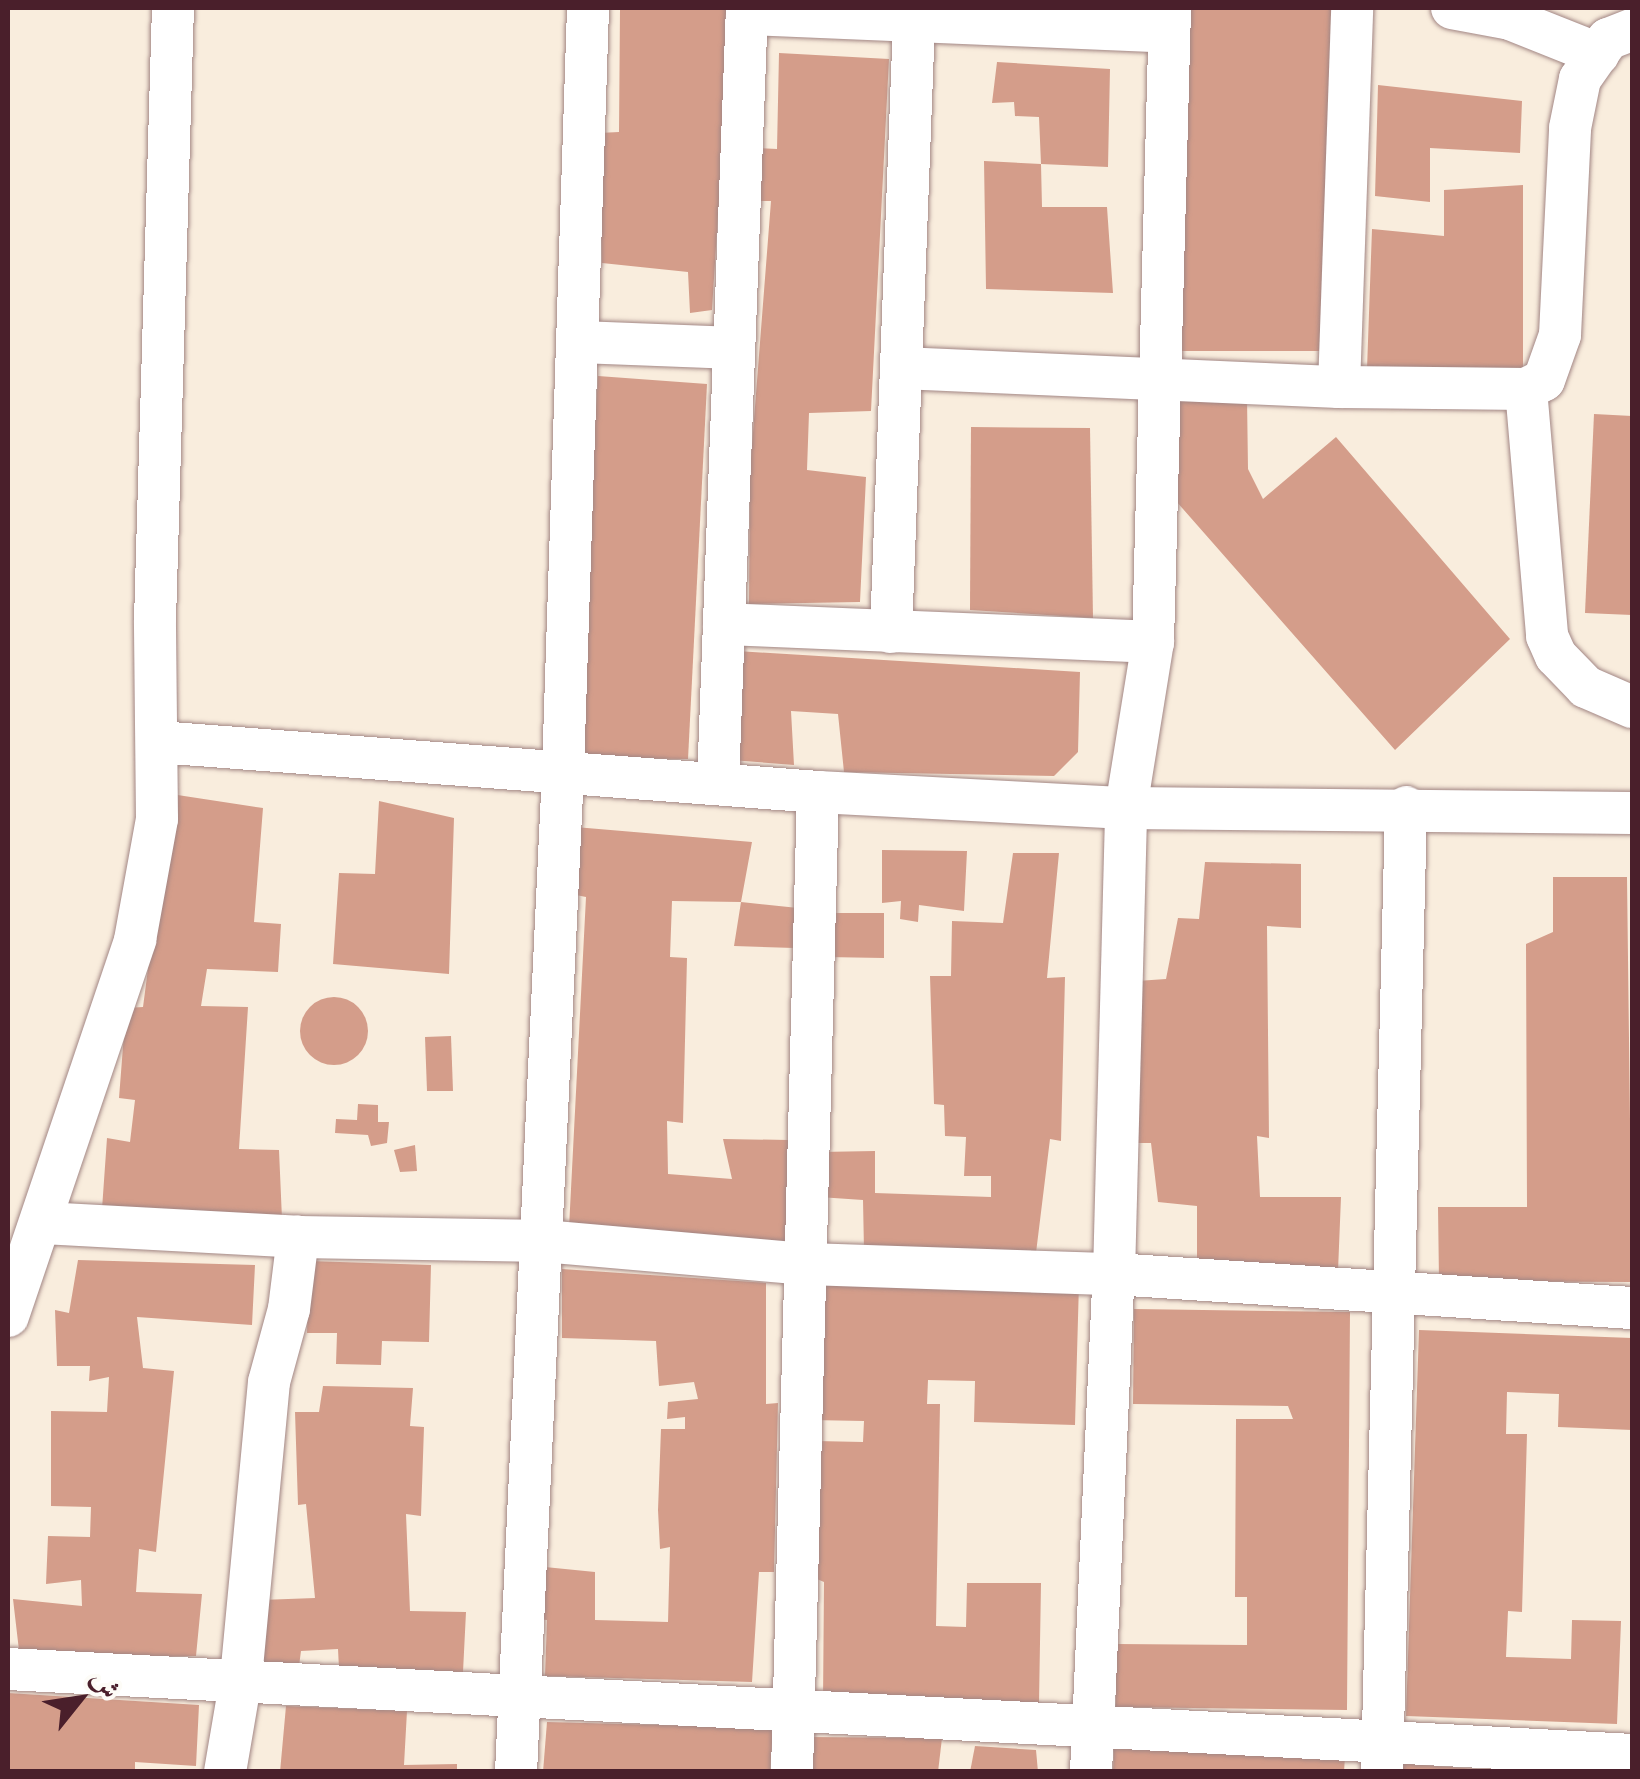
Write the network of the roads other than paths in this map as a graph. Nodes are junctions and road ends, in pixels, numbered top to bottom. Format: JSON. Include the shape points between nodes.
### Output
{"nodes":[{"id":1,"x":173,"y":8,"type":"edge"},
{"id":2,"x":588,"y":8,"type":"edge"},
{"id":3,"x":1352,"y":8,"type":"edge"},
{"id":4,"x":1452,"y":8,"type":"edge"},
{"id":5,"x":747,"y":11,"type":"edge"},
{"id":6,"x":1169,"y":20,"type":"edge"},
{"id":7,"x":914,"y":22,"type":"junction"},
{"id":8,"x":1632,"y":30,"type":"edge"},
{"id":9,"x":1598,"y":54,"type":"junction"},
{"id":10,"x":580,"y":342,"type":"junction"},
{"id":11,"x":734,"y":348,"type":"junction"},
{"id":12,"x":901,"y":368,"type":"junction"},
{"id":13,"x":1160,"y":376,"type":"junction"},
{"id":14,"x":1339,"y":387,"type":"junction"},
{"id":15,"x":1526,"y":388,"type":"junction"},
{"id":16,"x":724,"y":624,"type":"junction"},
{"id":17,"x":891,"y":632,"type":"junction"},
{"id":18,"x":1153,"y":642,"type":"junction"},
{"id":19,"x":1632,"y":707,"type":"edge"},
{"id":20,"x":158,"y":742,"type":"junction"},
{"id":21,"x":563,"y":770,"type":"junction"},
{"id":22,"x":718,"y":783,"type":"junction"},
{"id":23,"x":818,"y":792,"type":"junction"},
{"id":24,"x":1406,"y":807,"type":"junction"},
{"id":25,"x":1126,"y":808,"type":"junction"},
{"id":26,"x":1632,"y":813,"type":"edge"},
{"id":27,"x":42,"y":1223,"type":"junction"},
{"id":28,"x":298,"y":1237,"type":"junction"},
{"id":29,"x":543,"y":1240,"type":"junction"},
{"id":30,"x":807,"y":1264,"type":"junction"},
{"id":31,"x":1114,"y":1274,"type":"junction"},
{"id":32,"x":1390,"y":1295,"type":"junction"},
{"id":33,"x":1632,"y":1308,"type":"edge"},
{"id":34,"x":8,"y":1316,"type":"edge"},
{"id":35,"x":8,"y":1669,"type":"edge"},
{"id":36,"x":241,"y":1678,"type":"junction"},
{"id":37,"x":519,"y":1701,"type":"junction"},
{"id":38,"x":794,"y":1709,"type":"junction"},
{"id":39,"x":1093,"y":1728,"type":"junction"},
{"id":40,"x":1632,"y":1755,"type":"edge"},
{"id":41,"x":1383,"y":1757,"type":"edge"},
{"id":42,"x":225,"y":1772,"type":"edge"},
{"id":43,"x":516,"y":1772,"type":"edge"},
{"id":44,"x":792,"y":1772,"type":"edge"},
{"id":45,"x":1091,"y":1772,"type":"edge"}],
"edges":[{"from":1,"to":20,"type":"street"},
{"from":2,"to":10,"type":"street"},
{"from":3,"to":14,"type":"street"},
{"from":4,"to":9,"type":"street","via":[[1510,18]]},
{"from":5,"to":7,"type":"street"},
{"from":5,"to":11,"type":"street"},
{"from":6,"to":7,"type":"street"},
{"from":6,"to":13,"type":"street"},
{"from":7,"to":12,"type":"street"},
{"from":8,"to":9,"type":"street","via":[[1608,39]]},
{"from":9,"to":15,"type":"street","via":[[1580,79],[1570,128],[1560,335],[1544,380]]},
{"from":10,"to":11,"type":"street"},
{"from":10,"to":21,"type":"street"},
{"from":11,"to":16,"type":"street"},
{"from":12,"to":13,"type":"street"},
{"from":12,"to":17,"type":"street"},
{"from":13,"to":14,"type":"street"},
{"from":13,"to":18,"type":"street"},
{"from":14,"to":15,"type":"street"},
{"from":15,"to":19,"type":"street","via":[[1547,636],[1586,687]]},
{"from":16,"to":17,"type":"street"},
{"from":16,"to":22,"type":"street"},
{"from":17,"to":18,"type":"street"},
{"from":18,"to":25,"type":"street"},
{"from":20,"to":21,"type":"street"},
{"from":20,"to":27,"type":"street","via":[[156,818],[135,940]]},
{"from":21,"to":22,"type":"street"},
{"from":21,"to":29,"type":"street"},
{"from":22,"to":23,"type":"street"},
{"from":23,"to":25,"type":"street"},
{"from":23,"to":30,"type":"street"},
{"from":24,"to":25,"type":"street"},
{"from":24,"to":26,"type":"street"},
{"from":24,"to":32,"type":"street"},
{"from":25,"to":31,"type":"street"},
{"from":27,"to":28,"type":"street"},
{"from":27,"to":34,"type":"street"},
{"from":28,"to":29,"type":"street"},
{"from":28,"to":36,"type":"street","via":[[289,1309],[269,1382]]},
{"from":29,"to":30,"type":"street"},
{"from":29,"to":37,"type":"street"},
{"from":30,"to":31,"type":"street"},
{"from":30,"to":38,"type":"street"},
{"from":31,"to":32,"type":"street"},
{"from":31,"to":39,"type":"street"},
{"from":32,"to":33,"type":"street"},
{"from":32,"to":41,"type":"street"},
{"from":35,"to":36,"type":"street"},
{"from":36,"to":37,"type":"street"},
{"from":36,"to":42,"type":"street"},
{"from":37,"to":38,"type":"street"},
{"from":37,"to":43,"type":"street"},
{"from":38,"to":39,"type":"street"},
{"from":38,"to":44,"type":"street"},
{"from":39,"to":41,"type":"street"},
{"from":39,"to":45,"type":"street"},
{"from":40,"to":41,"type":"street"}]}
